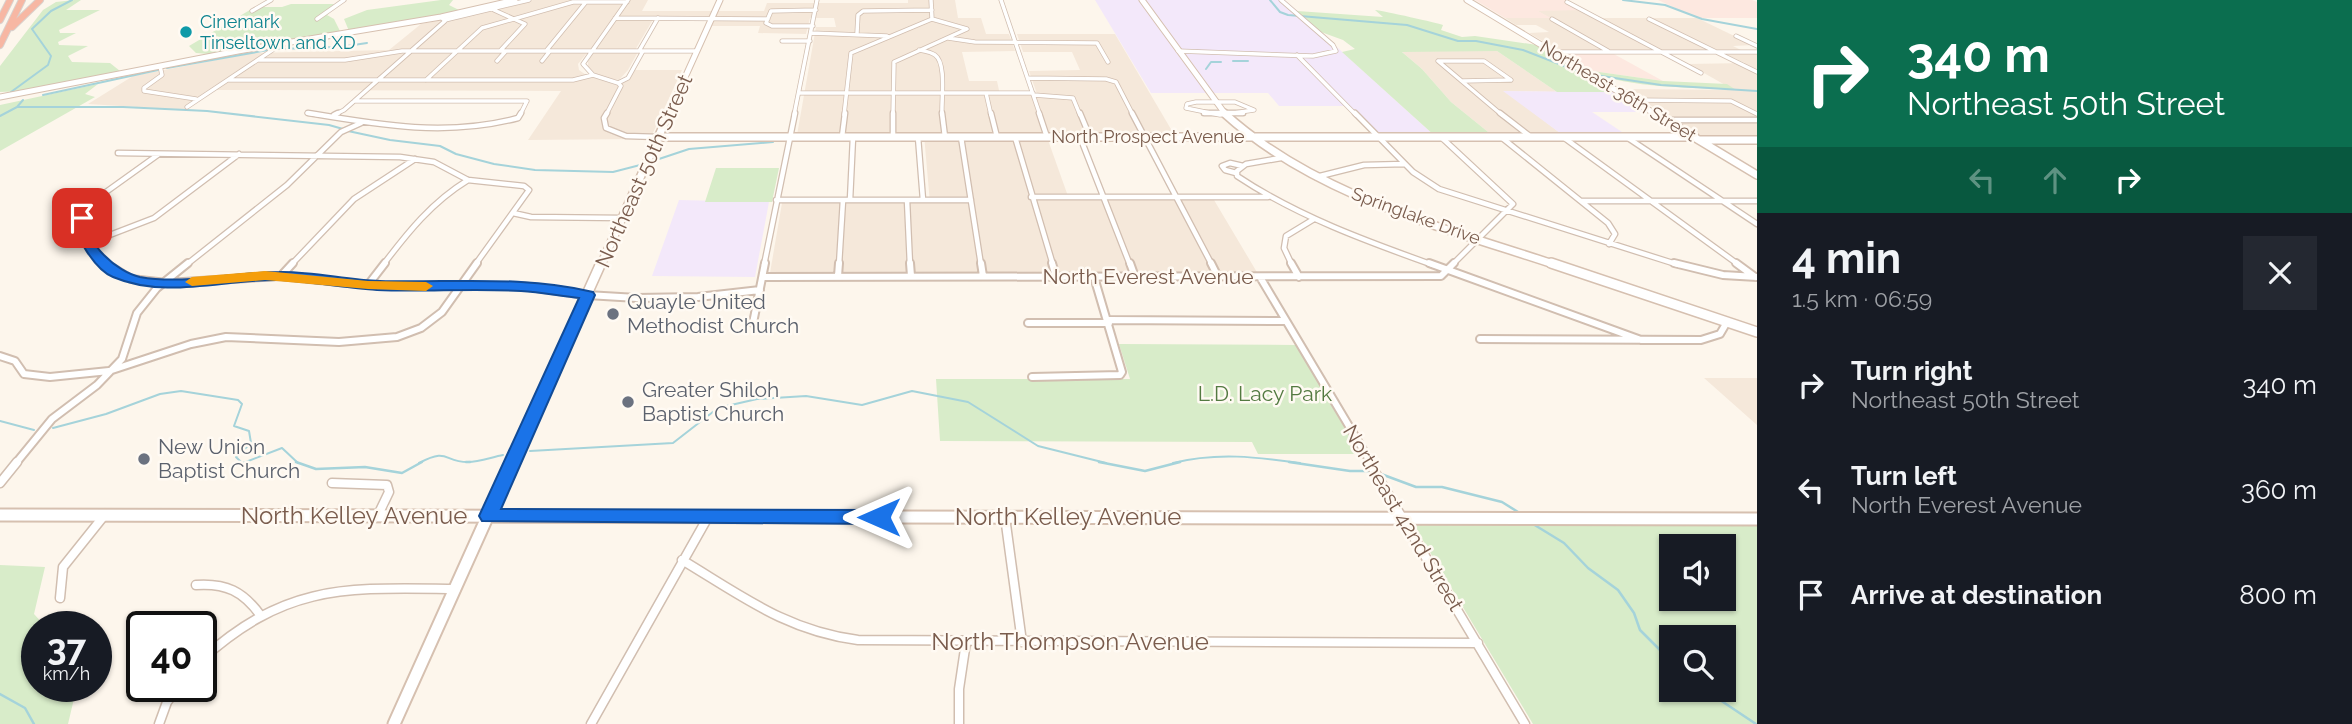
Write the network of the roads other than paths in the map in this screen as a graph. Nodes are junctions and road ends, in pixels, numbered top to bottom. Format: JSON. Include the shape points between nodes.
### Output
{"nodes":[{"id":1,"x":10,"y":0,"type":"edge"},
{"id":2,"x":22,"y":0,"type":"edge"},
{"id":3,"x":40,"y":0,"type":"edge"},
{"id":4,"x":271,"y":0,"type":"edge"},
{"id":5,"x":344,"y":0,"type":"edge"},
{"id":6,"x":514,"y":0,"type":"edge"},
{"id":7,"x":529,"y":0,"type":"edge"},
{"id":8,"x":720,"y":0,"type":"edge"},
{"id":9,"x":817,"y":0,"type":"edge"},
{"id":10,"x":931,"y":0,"type":"edge"},
{"id":11,"x":1002,"y":0,"type":"edge"},
{"id":12,"x":1142,"y":0,"type":"edge"},
{"id":13,"x":1281,"y":0,"type":"edge"},
{"id":14,"x":1470,"y":0,"type":"edge"},
{"id":15,"x":627,"y":1,"type":"edge"},
{"id":16,"x":586,"y":2,"type":"junction"},
{"id":17,"x":1567,"y":2,"type":"edge"},
{"id":18,"x":486,"y":8,"type":"junction"},
{"id":19,"x":493,"y":10,"type":"junction"},
{"id":20,"x":816,"y":10,"type":"junction"},
{"id":21,"x":932,"y":10,"type":"junction"},
{"id":22,"x":252,"y":11,"type":"dead end"},
{"id":23,"x":516,"y":18,"type":"junction"},
{"id":24,"x":615,"y":18,"type":"junction"},
{"id":25,"x":658,"y":18,"type":"junction"},
{"id":26,"x":712,"y":18,"type":"junction"},
{"id":27,"x":317,"y":19,"type":"dead end"},
{"id":28,"x":443,"y":19,"type":"junction"},
{"id":29,"x":768,"y":19,"type":"junction"},
{"id":30,"x":932,"y":19,"type":"junction"},
{"id":31,"x":1552,"y":19,"type":"dead end"},
{"id":32,"x":1649,"y":19,"type":"dead end"},
{"id":33,"x":0,"y":20,"type":"edge"},
{"id":34,"x":813,"y":26,"type":"junction"},
{"id":35,"x":811,"y":33,"type":"junction"},
{"id":36,"x":857,"y":33,"type":"junction"},
{"id":37,"x":5,"y":34,"type":"junction"},
{"id":38,"x":1736,"y":36,"type":"dead end"},
{"id":39,"x":889,"y":37,"type":"junction"},
{"id":40,"x":948,"y":38,"type":"junction"},
{"id":41,"x":782,"y":41,"type":"dead end"},
{"id":42,"x":810,"y":41,"type":"junction"},
{"id":43,"x":1016,"y":43,"type":"junction"},
{"id":44,"x":275,"y":44,"type":"junction"},
{"id":45,"x":0,"y":45,"type":"edge"},
{"id":46,"x":1757,"y":46,"type":"edge"},
{"id":47,"x":919,"y":50,"type":"junction"},
{"id":48,"x":411,"y":51,"type":"junction"},
{"id":49,"x":456,"y":51,"type":"junction"},
{"id":50,"x":503,"y":51,"type":"junction"},
{"id":51,"x":548,"y":51,"type":"junction"},
{"id":52,"x":592,"y":51,"type":"junction"},
{"id":53,"x":641,"y":51,"type":"junction"},
{"id":54,"x":697,"y":51,"type":"junction"},
{"id":55,"x":1178,"y":51,"type":"junction"},
{"id":56,"x":1554,"y":52,"type":"junction"},
{"id":57,"x":1609,"y":52,"type":"junction"},
{"id":58,"x":1661,"y":52,"type":"junction"},
{"id":59,"x":1715,"y":52,"type":"junction"},
{"id":60,"x":1757,"y":52,"type":"edge"},
{"id":61,"x":1297,"y":55,"type":"junction"},
{"id":62,"x":258,"y":60,"type":"junction"},
{"id":63,"x":497,"y":61,"type":"dead end"},
{"id":64,"x":542,"y":61,"type":"dead end"},
{"id":65,"x":1108,"y":62,"type":"dead end"},
{"id":66,"x":160,"y":66,"type":"junction"},
{"id":67,"x":1757,"y":72,"type":"edge"},
{"id":68,"x":1702,"y":73,"type":"dead end"},
{"id":69,"x":593,"y":75,"type":"junction"},
{"id":70,"x":1028,"y":78,"type":"junction"},
{"id":71,"x":228,"y":80,"type":"junction"},
{"id":72,"x":378,"y":80,"type":"junction"},
{"id":73,"x":426,"y":80,"type":"junction"},
{"id":74,"x":1462,"y":80,"type":"junction"},
{"id":75,"x":618,"y":83,"type":"junction"},
{"id":76,"x":800,"y":93,"type":"junction"},
{"id":77,"x":846,"y":93,"type":"junction"},
{"id":78,"x":893,"y":93,"type":"junction"},
{"id":79,"x":940,"y":93,"type":"junction"},
{"id":80,"x":986,"y":93,"type":"junction"},
{"id":81,"x":1033,"y":94,"type":"junction"},
{"id":82,"x":0,"y":97,"type":"edge"},
{"id":83,"x":198,"y":99,"type":"junction"},
{"id":84,"x":1634,"y":100,"type":"junction"},
{"id":85,"x":354,"y":101,"type":"junction"},
{"id":86,"x":1216,"y":102,"type":"junction"},
{"id":87,"x":187,"y":107,"type":"dead end"},
{"id":88,"x":307,"y":113,"type":"dead end"},
{"id":89,"x":1225,"y":114,"type":"junction"},
{"id":90,"x":1757,"y":114,"type":"edge"},
{"id":91,"x":332,"y":116,"type":"junction"},
{"id":92,"x":1665,"y":120,"type":"junction"},
{"id":93,"x":1757,"y":120,"type":"edge"},
{"id":94,"x":361,"y":123,"type":"junction"},
{"id":95,"x":659,"y":137,"type":"junction"},
{"id":96,"x":790,"y":137,"type":"junction"},
{"id":97,"x":842,"y":137,"type":"junction"},
{"id":98,"x":853,"y":137,"type":"junction"},
{"id":99,"x":893,"y":137,"type":"junction"},
{"id":100,"x":918,"y":137,"type":"junction"},
{"id":101,"x":945,"y":137,"type":"junction"},
{"id":102,"x":997,"y":137,"type":"junction"},
{"id":103,"x":1015,"y":137,"type":"junction"},
{"id":104,"x":1047,"y":137,"type":"junction"},
{"id":105,"x":1145,"y":137,"type":"junction"},
{"id":106,"x":1501,"y":137,"type":"junction"},
{"id":107,"x":1531,"y":137,"type":"junction"},
{"id":108,"x":1563,"y":137,"type":"junction"},
{"id":109,"x":1627,"y":137,"type":"junction"},
{"id":110,"x":961,"y":138,"type":"junction"},
{"id":111,"x":1080,"y":138,"type":"junction"},
{"id":112,"x":1090,"y":138,"type":"junction"},
{"id":113,"x":1251,"y":138,"type":"junction"},
{"id":114,"x":1378,"y":138,"type":"junction"},
{"id":115,"x":1441,"y":138,"type":"junction"},
{"id":116,"x":1697,"y":139,"type":"junction"},
{"id":117,"x":1757,"y":140,"type":"edge"},
{"id":118,"x":118,"y":153,"type":"dead end"},
{"id":119,"x":161,"y":153,"type":"junction"},
{"id":120,"x":240,"y":153,"type":"junction"},
{"id":121,"x":316,"y":156,"type":"junction"},
{"id":122,"x":1281,"y":158,"type":"junction"},
{"id":123,"x":415,"y":159,"type":"junction"},
{"id":124,"x":1405,"y":164,"type":"junction"},
{"id":125,"x":1243,"y":166,"type":"junction"},
{"id":126,"x":1236,"y":173,"type":"junction"},
{"id":127,"x":1757,"y":176,"type":"edge"},
{"id":128,"x":1316,"y":177,"type":"junction"},
{"id":129,"x":468,"y":180,"type":"junction"},
{"id":130,"x":1031,"y":197,"type":"junction"},
{"id":131,"x":1104,"y":197,"type":"junction"},
{"id":132,"x":1176,"y":197,"type":"junction"},
{"id":133,"x":1269,"y":197,"type":"junction"},
{"id":134,"x":776,"y":200,"type":"junction"},
{"id":135,"x":846,"y":200,"type":"junction"},
{"id":136,"x":907,"y":200,"type":"junction"},
{"id":137,"x":923,"y":200,"type":"junction"},
{"id":138,"x":971,"y":200,"type":"junction"},
{"id":139,"x":1581,"y":201,"type":"junction"},
{"id":140,"x":1651,"y":201,"type":"junction"},
{"id":141,"x":1723,"y":201,"type":"junction"},
{"id":142,"x":1757,"y":201,"type":"edge"},
{"id":143,"x":1507,"y":212,"type":"junction"},
{"id":144,"x":513,"y":214,"type":"junction"},
{"id":145,"x":622,"y":218,"type":"junction"},
{"id":146,"x":1314,"y":219,"type":"junction"},
{"id":147,"x":1757,"y":224,"type":"edge"},
{"id":148,"x":1480,"y":240,"type":"junction"},
{"id":149,"x":89,"y":243,"type":"junction"},
{"id":150,"x":1609,"y":244,"type":"junction"},
{"id":151,"x":1449,"y":271,"type":"junction"},
{"id":152,"x":281,"y":276,"type":"junction"},
{"id":153,"x":838,"y":276,"type":"junction"},
{"id":154,"x":911,"y":276,"type":"junction"},
{"id":155,"x":983,"y":276,"type":"junction"},
{"id":156,"x":762,"y":277,"type":"junction"},
{"id":157,"x":1056,"y":277,"type":"junction"},
{"id":158,"x":1094,"y":277,"type":"junction"},
{"id":159,"x":1135,"y":277,"type":"junction"},
{"id":160,"x":1219,"y":277,"type":"junction"},
{"id":161,"x":1260,"y":277,"type":"junction"},
{"id":162,"x":1299,"y":277,"type":"junction"},
{"id":163,"x":1756,"y":277,"type":"edge"},
{"id":164,"x":163,"y":283,"type":"junction"},
{"id":165,"x":368,"y":285,"type":"junction"},
{"id":166,"x":460,"y":286,"type":"junction"},
{"id":167,"x":760,"y":290,"type":"junction"},
{"id":168,"x":588,"y":295,"type":"junction"},
{"id":169,"x":1286,"y":321,"type":"junction"},
{"id":170,"x":1109,"y":322,"type":"junction"},
{"id":171,"x":1727,"y":322,"type":"junction"},
{"id":172,"x":753,"y":323,"type":"dead end"},
{"id":173,"x":1028,"y":323,"type":"dead end"},
{"id":174,"x":1757,"y":332,"type":"edge"},
{"id":175,"x":1480,"y":340,"type":"dead end"},
{"id":176,"x":1641,"y":340,"type":"junction"},
{"id":177,"x":0,"y":356,"type":"edge"},
{"id":178,"x":111,"y":371,"type":"junction"},
{"id":179,"x":1032,"y":377,"type":"dead end"},
{"id":180,"x":0,"y":482,"type":"edge"},
{"id":181,"x":332,"y":483,"type":"dead end"},
{"id":182,"x":0,"y":515,"type":"edge"},
{"id":183,"x":104,"y":516,"type":"junction"},
{"id":184,"x":377,"y":516,"type":"junction"},
{"id":185,"x":489,"y":516,"type":"junction"},
{"id":186,"x":708,"y":517,"type":"junction"},
{"id":187,"x":1005,"y":517,"type":"junction"},
{"id":188,"x":1403,"y":517,"type":"junction"},
{"id":189,"x":1757,"y":519,"type":"edge"},
{"id":190,"x":682,"y":560,"type":"junction"},
{"id":191,"x":196,"y":585,"type":"dead end"},
{"id":192,"x":456,"y":589,"type":"junction"},
{"id":193,"x":60,"y":598,"type":"dead end"},
{"id":194,"x":261,"y":616,"type":"junction"},
{"id":195,"x":966,"y":642,"type":"junction"},
{"id":196,"x":1022,"y":642,"type":"junction"},
{"id":197,"x":1478,"y":643,"type":"junction"},
{"id":198,"x":217,"y":647,"type":"edge"},
{"id":199,"x":167,"y":702,"type":"edge"},
{"id":200,"x":159,"y":724,"type":"edge"},
{"id":201,"x":394,"y":724,"type":"edge"},
{"id":202,"x":591,"y":724,"type":"edge"},
{"id":203,"x":959,"y":724,"type":"edge"},
{"id":204,"x":1525,"y":724,"type":"edge"}],
"edges":[{"from":1,"to":33,"type":"highway"},
{"from":2,"to":37,"type":"highway"},
{"from":3,"to":37,"type":"highway"},
{"from":4,"to":22,"type":"street"},
{"from":5,"to":27,"type":"street"},
{"from":6,"to":18,"type":"street"},
{"from":7,"to":19,"type":"street"},
{"from":8,"to":26,"type":"street","name":"Northeast 50th Street"},
{"from":9,"to":20,"type":"street"},
{"from":10,"to":21,"type":"street"},
{"from":11,"to":43,"type":"street"},
{"from":12,"to":55,"type":"street","name":"Springlake Drive"},
{"from":13,"to":61,"type":"street","via":[[1337,50],[1326,55]]},
{"from":14,"to":56,"type":"street","name":"Northeast 36th Street"},
{"from":15,"to":16,"type":"street"},
{"from":15,"to":24,"type":"street"},
{"from":16,"to":23,"type":"street"},
{"from":16,"to":51,"type":"street"},
{"from":17,"to":58,"type":"street"},
{"from":18,"to":19,"type":"street"},
{"from":18,"to":28,"type":"street"},
{"from":19,"to":23,"type":"street"},
{"from":19,"to":28,"type":"street"},
{"from":20,"to":29,"type":"street","via":[[772,10]]},
{"from":20,"to":34,"type":"street"},
{"from":21,"to":30,"type":"street"},
{"from":21,"to":36,"type":"street","via":[[863,11],[858,15]]},
{"from":23,"to":49,"type":"street","via":[[480,29]]},
{"from":23,"to":50,"type":"street","via":[[525,24]]},
{"from":24,"to":25,"type":"street"},
{"from":24,"to":52,"type":"street"},
{"from":25,"to":26,"type":"street"},
{"from":25,"to":53,"type":"street"},
{"from":26,"to":29,"type":"street"},
{"from":26,"to":54,"type":"street","name":"Northeast 50th Street"},
{"from":28,"to":44,"type":"street"},
{"from":28,"to":48,"type":"street"},
{"from":29,"to":34,"type":"street","via":[[768,26]]},
{"from":30,"to":39,"type":"street"},
{"from":30,"to":40,"type":"street","via":[[967,29]]},
{"from":31,"to":57,"type":"street"},
{"from":32,"to":59,"type":"street"},
{"from":34,"to":35,"type":"street"},
{"from":35,"to":36,"type":"street"},
{"from":35,"to":42,"type":"street"},
{"from":36,"to":39,"type":"street"},
{"from":37,"to":45,"type":"highway"},
{"from":38,"to":46,"type":"street"},
{"from":39,"to":77,"type":"street","via":[[850,53]]},
{"from":40,"to":43,"type":"street"},
{"from":40,"to":47,"type":"street"},
{"from":41,"to":42,"type":"street"},
{"from":42,"to":76,"type":"street"},
{"from":43,"to":65,"type":"street","via":[[1097,43]]},
{"from":43,"to":70,"type":"street"},
{"from":44,"to":62,"type":"street","via":[[276,48]]},
{"from":44,"to":66,"type":"street"},
{"from":47,"to":78,"type":"street","via":[[894,62]]},
{"from":47,"to":79,"type":"street","via":[[939,57]]},
{"from":48,"to":49,"type":"street"},
{"from":48,"to":62,"type":"street","via":[[345,60]]},
{"from":48,"to":72,"type":"street"},
{"from":49,"to":50,"type":"street"},
{"from":49,"to":73,"type":"street"},
{"from":50,"to":51,"type":"street"},
{"from":50,"to":63,"type":"street"},
{"from":51,"to":52,"type":"street"},
{"from":51,"to":64,"type":"street"},
{"from":52,"to":53,"type":"street"},
{"from":52,"to":69,"type":"street","via":[[583,64]]},
{"from":53,"to":54,"type":"street"},
{"from":53,"to":75,"type":"street","via":[[628,78]]},
{"from":54,"to":95,"type":"street","name":"Northeast 50th Street"},
{"from":55,"to":61,"type":"street"},
{"from":55,"to":86,"type":"street","name":"Springlake Drive"},
{"from":56,"to":57,"type":"street"},
{"from":56,"to":84,"type":"street","name":"Northeast 36th Street"},
{"from":57,"to":58,"type":"street"},
{"from":58,"to":59,"type":"street"},
{"from":58,"to":68,"type":"street"},
{"from":59,"to":60,"type":"street"},
{"from":59,"to":67,"type":"street"},
{"from":61,"to":114,"type":"street"},
{"from":62,"to":71,"type":"street"},
{"from":66,"to":82,"type":"street"},
{"from":66,"to":83,"type":"street","via":[[162,75],[143,90]]},
{"from":69,"to":73,"type":"street","via":[[573,80]]},
{"from":69,"to":75,"type":"street"},
{"from":70,"to":81,"type":"street"},
{"from":70,"to":105,"type":"street","via":[[1109,79],[1117,83]]},
{"from":71,"to":72,"type":"street"},
{"from":71,"to":83,"type":"street"},
{"from":72,"to":73,"type":"street"},
{"from":72,"to":85,"type":"street"},
{"from":74,"to":74,"type":"street","via":[[1438,61],[1484,61],[1511,80]]},
{"from":74,"to":107,"type":"street"},
{"from":75,"to":95,"type":"street","name":"North Prospect Avenue","via":[[621,86],[604,118],[605,126],[620,135]]},
{"from":76,"to":77,"type":"street"},
{"from":76,"to":96,"type":"street"},
{"from":77,"to":78,"type":"street"},
{"from":77,"to":97,"type":"street"},
{"from":78,"to":79,"type":"street"},
{"from":78,"to":99,"type":"street"},
{"from":79,"to":80,"type":"street"},
{"from":79,"to":101,"type":"street"},
{"from":80,"to":81,"type":"street"},
{"from":80,"to":102,"type":"street"},
{"from":81,"to":104,"type":"street"},
{"from":81,"to":112,"type":"street","via":[[1073,98]]},
{"from":83,"to":87,"type":"street"},
{"from":84,"to":90,"type":"street","via":[[1731,101]]},
{"from":84,"to":92,"type":"street","name":"Northeast 36th Street"},
{"from":85,"to":91,"type":"street"},
{"from":85,"to":94,"type":"street","via":[[527,101],[519,111],[521,116],[490,127],[452,131]]},
{"from":86,"to":89,"type":"street","name":"Springlake Drive"},
{"from":86,"to":89,"type":"street","via":[[1254,108],[1250,113]]},
{"from":86,"to":89,"type":"street","via":[[1186,106],[1194,112]]},
{"from":88,"to":91,"type":"street"},
{"from":89,"to":113,"type":"street","name":"Springlake Drive"},
{"from":91,"to":94,"type":"street"},
{"from":92,"to":93,"type":"street"},
{"from":92,"to":116,"type":"street","name":"Northeast 36th Street"},
{"from":94,"to":121,"type":"street","via":[[344,130]]},
{"from":95,"to":96,"type":"street","name":"North Prospect Avenue"},
{"from":95,"to":145,"type":"street","name":"Northeast 50th Street"},
{"from":96,"to":97,"type":"street","name":"North Prospect Avenue"},
{"from":96,"to":134,"type":"street"},
{"from":97,"to":98,"type":"street","name":"North Prospect Avenue"},
{"from":98,"to":99,"type":"street","name":"North Prospect Avenue"},
{"from":98,"to":135,"type":"street"},
{"from":99,"to":100,"type":"street","name":"North Prospect Avenue"},
{"from":100,"to":101,"type":"street","name":"North Prospect Avenue"},
{"from":100,"to":137,"type":"street"},
{"from":101,"to":110,"type":"street","name":"North Prospect Avenue"},
{"from":102,"to":103,"type":"street","name":"North Prospect Avenue"},
{"from":102,"to":110,"type":"street","name":"North Prospect Avenue"},
{"from":103,"to":104,"type":"street","name":"North Prospect Avenue"},
{"from":103,"to":130,"type":"street"},
{"from":104,"to":111,"type":"street","name":"North Prospect Avenue"},
{"from":105,"to":112,"type":"street","name":"North Prospect Avenue"},
{"from":105,"to":113,"type":"street","name":"North Prospect Avenue"},
{"from":105,"to":132,"type":"street"},
{"from":106,"to":107,"type":"street","name":"North Prospect Avenue"},
{"from":106,"to":115,"type":"street","name":"North Prospect Avenue"},
{"from":106,"to":139,"type":"street"},
{"from":107,"to":108,"type":"street","name":"North Prospect Avenue"},
{"from":108,"to":109,"type":"street","name":"North Prospect Avenue"},
{"from":108,"to":140,"type":"street"},
{"from":109,"to":116,"type":"street","name":"North Prospect Avenue"},
{"from":109,"to":141,"type":"street"},
{"from":110,"to":138,"type":"street"},
{"from":111,"to":112,"type":"street","name":"North Prospect Avenue"},
{"from":111,"to":131,"type":"street"},
{"from":113,"to":114,"type":"street","name":"North Prospect Avenue"},
{"from":113,"to":122,"type":"street","name":"Springlake Drive"},
{"from":114,"to":115,"type":"street","name":"North Prospect Avenue"},
{"from":114,"to":124,"type":"street"},
{"from":115,"to":143,"type":"street","via":[[1508,197],[1513,204]]},
{"from":116,"to":117,"type":"street","name":"North Prospect Avenue"},
{"from":116,"to":127,"type":"street","name":"Northeast 36th Street"},
{"from":118,"to":119,"type":"street"},
{"from":119,"to":120,"type":"street"},
{"from":119,"to":149,"type":"street","via":[[88,208],[80,227]]},
{"from":120,"to":121,"type":"street"},
{"from":120,"to":149,"type":"street","via":[[154,218]]},
{"from":121,"to":123,"type":"street"},
{"from":121,"to":164,"type":"street"},
{"from":122,"to":125,"type":"street"},
{"from":122,"to":128,"type":"street","name":"Springlake Drive"},
{"from":123,"to":129,"type":"street","via":[[434,162]]},
{"from":123,"to":152,"type":"street","via":[[354,199]]},
{"from":124,"to":128,"type":"street","via":[[1364,165]]},
{"from":124,"to":143,"type":"street","via":[[1439,189]]},
{"from":125,"to":126,"type":"street"},
{"from":125,"to":126,"type":"street","via":[[1222,166]]},
{"from":126,"to":133,"type":"street","via":[[1245,184]]},
{"from":128,"to":148,"type":"street","name":"Springlake Drive","via":[[1389,209]]},
{"from":129,"to":144,"type":"street","via":[[526,187],[528,192]]},
{"from":129,"to":165,"type":"street","via":[[430,208]]},
{"from":130,"to":131,"type":"street"},
{"from":130,"to":157,"type":"street"},
{"from":131,"to":132,"type":"street"},
{"from":131,"to":159,"type":"street"},
{"from":132,"to":133,"type":"street"},
{"from":132,"to":160,"type":"street"},
{"from":133,"to":146,"type":"street"},
{"from":134,"to":135,"type":"street"},
{"from":134,"to":156,"type":"street"},
{"from":135,"to":136,"type":"street"},
{"from":135,"to":153,"type":"street"},
{"from":136,"to":137,"type":"street"},
{"from":136,"to":154,"type":"street"},
{"from":137,"to":138,"type":"street"},
{"from":138,"to":155,"type":"street"},
{"from":139,"to":140,"type":"street"},
{"from":139,"to":150,"type":"street","via":[[1613,229]]},
{"from":140,"to":141,"type":"street"},
{"from":140,"to":163,"type":"street"},
{"from":141,"to":142,"type":"street"},
{"from":141,"to":147,"type":"street"},
{"from":143,"to":148,"type":"street"},
{"from":143,"to":150,"type":"street"},
{"from":144,"to":145,"type":"street"},
{"from":144,"to":166,"type":"street"},
{"from":145,"to":168,"type":"street","name":"Northeast 50th Street"},
{"from":146,"to":151,"type":"street"},
{"from":146,"to":162,"type":"street","via":[[1285,234],[1282,241],[1282,250]]},
{"from":148,"to":151,"type":"street"},
{"from":148,"to":171,"type":"street","name":"Springlake Drive"},
{"from":149,"to":164,"type":"street","via":[[116,274]]},
{"from":150,"to":163,"type":"street","via":[[1698,271]]},
{"from":151,"to":162,"type":"street","name":"North Everest Avenue","via":[[1431,277]]},
{"from":151,"to":176,"type":"street"},
{"from":152,"to":164,"type":"street"},
{"from":152,"to":165,"type":"street"},
{"from":153,"to":154,"type":"street","name":"North Everest Avenue"},
{"from":153,"to":156,"type":"street","name":"North Everest Avenue"},
{"from":154,"to":155,"type":"street","name":"North Everest Avenue"},
{"from":155,"to":157,"type":"street","name":"North Everest Avenue"},
{"from":156,"to":167,"type":"street"},
{"from":157,"to":158,"type":"street","name":"North Everest Avenue"},
{"from":158,"to":159,"type":"street","name":"North Everest Avenue"},
{"from":158,"to":170,"type":"street"},
{"from":159,"to":160,"type":"street","name":"North Everest Avenue"},
{"from":160,"to":161,"type":"street","name":"North Everest Avenue"},
{"from":161,"to":162,"type":"street","name":"North Everest Avenue"},
{"from":161,"to":169,"type":"street","name":"Northeast 42nd Street"},
{"from":164,"to":178,"type":"street","via":[[139,308],[127,351]]},
{"from":165,"to":166,"type":"street"},
{"from":166,"to":168,"type":"street","via":[[522,286]]},
{"from":166,"to":178,"type":"street","via":[[436,318],[390,338],[222,337]]},
{"from":167,"to":168,"type":"street","via":[[681,299]]},
{"from":167,"to":172,"type":"street"},
{"from":168,"to":185,"type":"street","name":"Northeast 50th Street"},
{"from":169,"to":170,"type":"street"},
{"from":169,"to":188,"type":"street","name":"Northeast 42nd Street"},
{"from":170,"to":173,"type":"street"},
{"from":170,"to":179,"type":"street","via":[[1122,372],[1116,377]]},
{"from":171,"to":174,"type":"street","name":"Springlake Drive"},
{"from":171,"to":176,"type":"street","via":[[1713,337]]},
{"from":175,"to":176,"type":"street"},
{"from":177,"to":178,"type":"street","via":[[36,377]]},
{"from":178,"to":180,"type":"street","via":[[52,419]]},
{"from":181,"to":184,"type":"street","via":[[387,485],[389,492]]},
{"from":182,"to":183,"type":"street","name":"North Kelley Avenue"},
{"from":183,"to":184,"type":"street","name":"North Kelley Avenue"},
{"from":183,"to":193,"type":"street","via":[[63,567]]},
{"from":184,"to":185,"type":"street","name":"North Kelley Avenue"},
{"from":185,"to":186,"type":"street","name":"North Kelley Avenue"},
{"from":185,"to":192,"type":"street","name":"Northeast 50th Street"},
{"from":186,"to":187,"type":"street","name":"North Kelley Avenue"},
{"from":186,"to":190,"type":"street"},
{"from":187,"to":188,"type":"street","name":"North Kelley Avenue"},
{"from":187,"to":196,"type":"street"},
{"from":188,"to":189,"type":"street","name":"North Kelley Avenue"},
{"from":188,"to":197,"type":"street","name":"Northeast 42nd Street"},
{"from":190,"to":195,"type":"street","name":"North Thompson Avenue","via":[[773,615],[813,632],[878,642]]},
{"from":190,"to":202,"type":"street"},
{"from":191,"to":194,"type":"street","via":[[222,584],[238,591]]},
{"from":192,"to":194,"type":"street","via":[[338,590]]},
{"from":192,"to":201,"type":"street","name":"Northeast 50th Street"},
{"from":194,"to":198,"type":"street"},
{"from":195,"to":196,"type":"street","name":"North Thompson Avenue"},
{"from":195,"to":203,"type":"street"},
{"from":196,"to":197,"type":"street","name":"North Thompson Avenue"},
{"from":197,"to":204,"type":"street","name":"Northeast 42nd Street"},
{"from":199,"to":200,"type":"street"}]}
